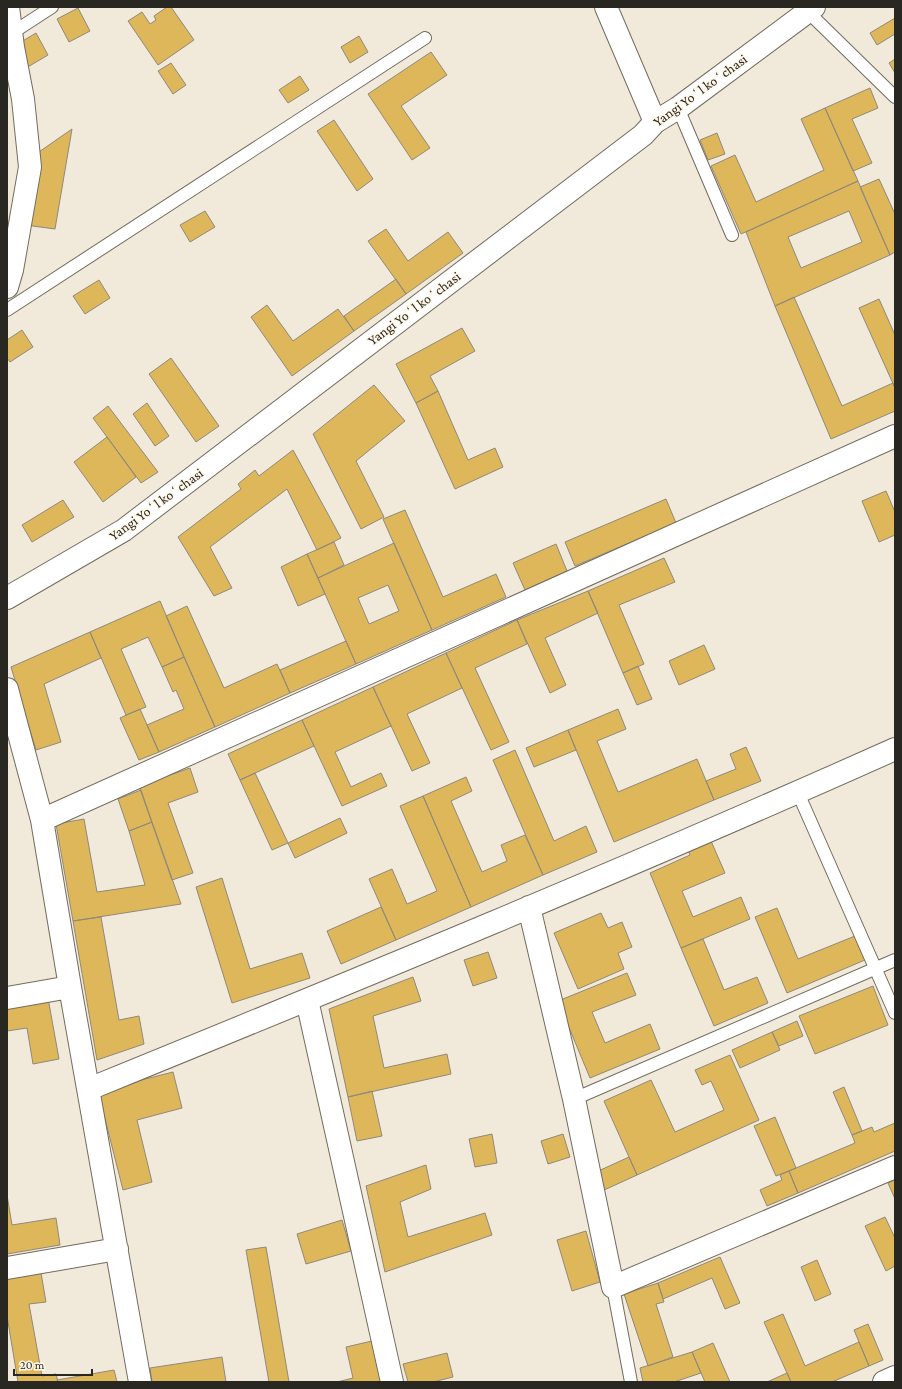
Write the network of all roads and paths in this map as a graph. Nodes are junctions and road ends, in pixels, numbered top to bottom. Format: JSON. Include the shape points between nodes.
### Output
{"nodes":[{"id":1,"x":8,"y":7,"type":"edge"},
{"id":2,"x":52,"y":7,"type":"edge"},
{"id":3,"x":606,"y":7,"type":"edge"},
{"id":4,"x":811,"y":9,"type":"edge"},
{"id":5,"x":12,"y":33,"type":"junction"},
{"id":6,"x":425,"y":38,"type":"dead end"},
{"id":7,"x":895,"y":97,"type":"edge"},
{"id":8,"x":678,"y":108,"type":"junction"},
{"id":9,"x":655,"y":122,"type":"junction"},
{"id":10,"x":14,"y":227,"type":"edge"},
{"id":11,"x":732,"y":235,"type":"dead end"},
{"id":12,"x":7,"y":287,"type":"edge"},
{"id":13,"x":7,"y":310,"type":"edge"},
{"id":14,"x":895,"y":436,"type":"edge"},
{"id":15,"x":7,"y":598,"type":"edge"},
{"id":16,"x":7,"y":689,"type":"edge"},
{"id":17,"x":895,"y":749,"type":"edge"},
{"id":18,"x":798,"y":793,"type":"junction"},
{"id":19,"x":42,"y":820,"type":"junction"},
{"id":20,"x":529,"y":906,"type":"junction"},
{"id":21,"x":895,"y":960,"type":"edge"},
{"id":22,"x":876,"y":968,"type":"junction"},
{"id":23,"x":70,"y":987,"type":"junction"},
{"id":24,"x":7,"y":998,"type":"edge"},
{"id":25,"x":307,"y":1000,"type":"junction"},
{"id":26,"x":895,"y":1013,"type":"edge"},
{"id":27,"x":89,"y":1089,"type":"junction"},
{"id":28,"x":574,"y":1100,"type":"junction"},
{"id":29,"x":895,"y":1167,"type":"edge"},
{"id":30,"x":117,"y":1249,"type":"junction"},
{"id":31,"x":7,"y":1268,"type":"edge"},
{"id":32,"x":614,"y":1287,"type":"junction"},
{"id":33,"x":895,"y":1378,"type":"edge"},
{"id":34,"x":140,"y":1382,"type":"edge"},
{"id":35,"x":392,"y":1382,"type":"edge"},
{"id":36,"x":631,"y":1382,"type":"edge"},
{"id":37,"x":884,"y":1382,"type":"edge"}],
"edges":[{"from":1,"to":5,"type":"street"},
{"from":2,"to":5,"type":"lane"},
{"from":3,"to":9,"type":"street"},
{"from":4,"to":7,"type":"lane"},
{"from":4,"to":8,"type":"street","name":"Yangi Yoʻl koʻchasi"},
{"from":5,"to":10,"type":"street","via":[[23,99],[30,167]]},
{"from":6,"to":13,"type":"lane"},
{"from":8,"to":9,"type":"street","name":"Yangi Yoʻl koʻchasi"},
{"from":8,"to":11,"type":"lane"},
{"from":9,"to":15,"type":"street","name":"Yangi Yoʻl koʻchasi","via":[[642,135],[124,530]]},
{"from":10,"to":12,"type":"street","via":[[12,270]]},
{"from":14,"to":19,"type":"street"},
{"from":16,"to":19,"type":"street"},
{"from":17,"to":18,"type":"street"},
{"from":18,"to":20,"type":"street"},
{"from":18,"to":22,"type":"lane"},
{"from":19,"to":23,"type":"street"},
{"from":20,"to":25,"type":"street"},
{"from":20,"to":28,"type":"street"},
{"from":21,"to":22,"type":"lane"},
{"from":22,"to":26,"type":"lane"},
{"from":22,"to":28,"type":"lane"},
{"from":23,"to":24,"type":"street"},
{"from":23,"to":27,"type":"street"},
{"from":25,"to":27,"type":"street"},
{"from":25,"to":35,"type":"street"},
{"from":27,"to":30,"type":"street"},
{"from":28,"to":32,"type":"street"},
{"from":29,"to":32,"type":"street"},
{"from":30,"to":31,"type":"street"},
{"from":30,"to":34,"type":"street"},
{"from":32,"to":36,"type":"lane"},
{"from":33,"to":37,"type":"street"}]}
